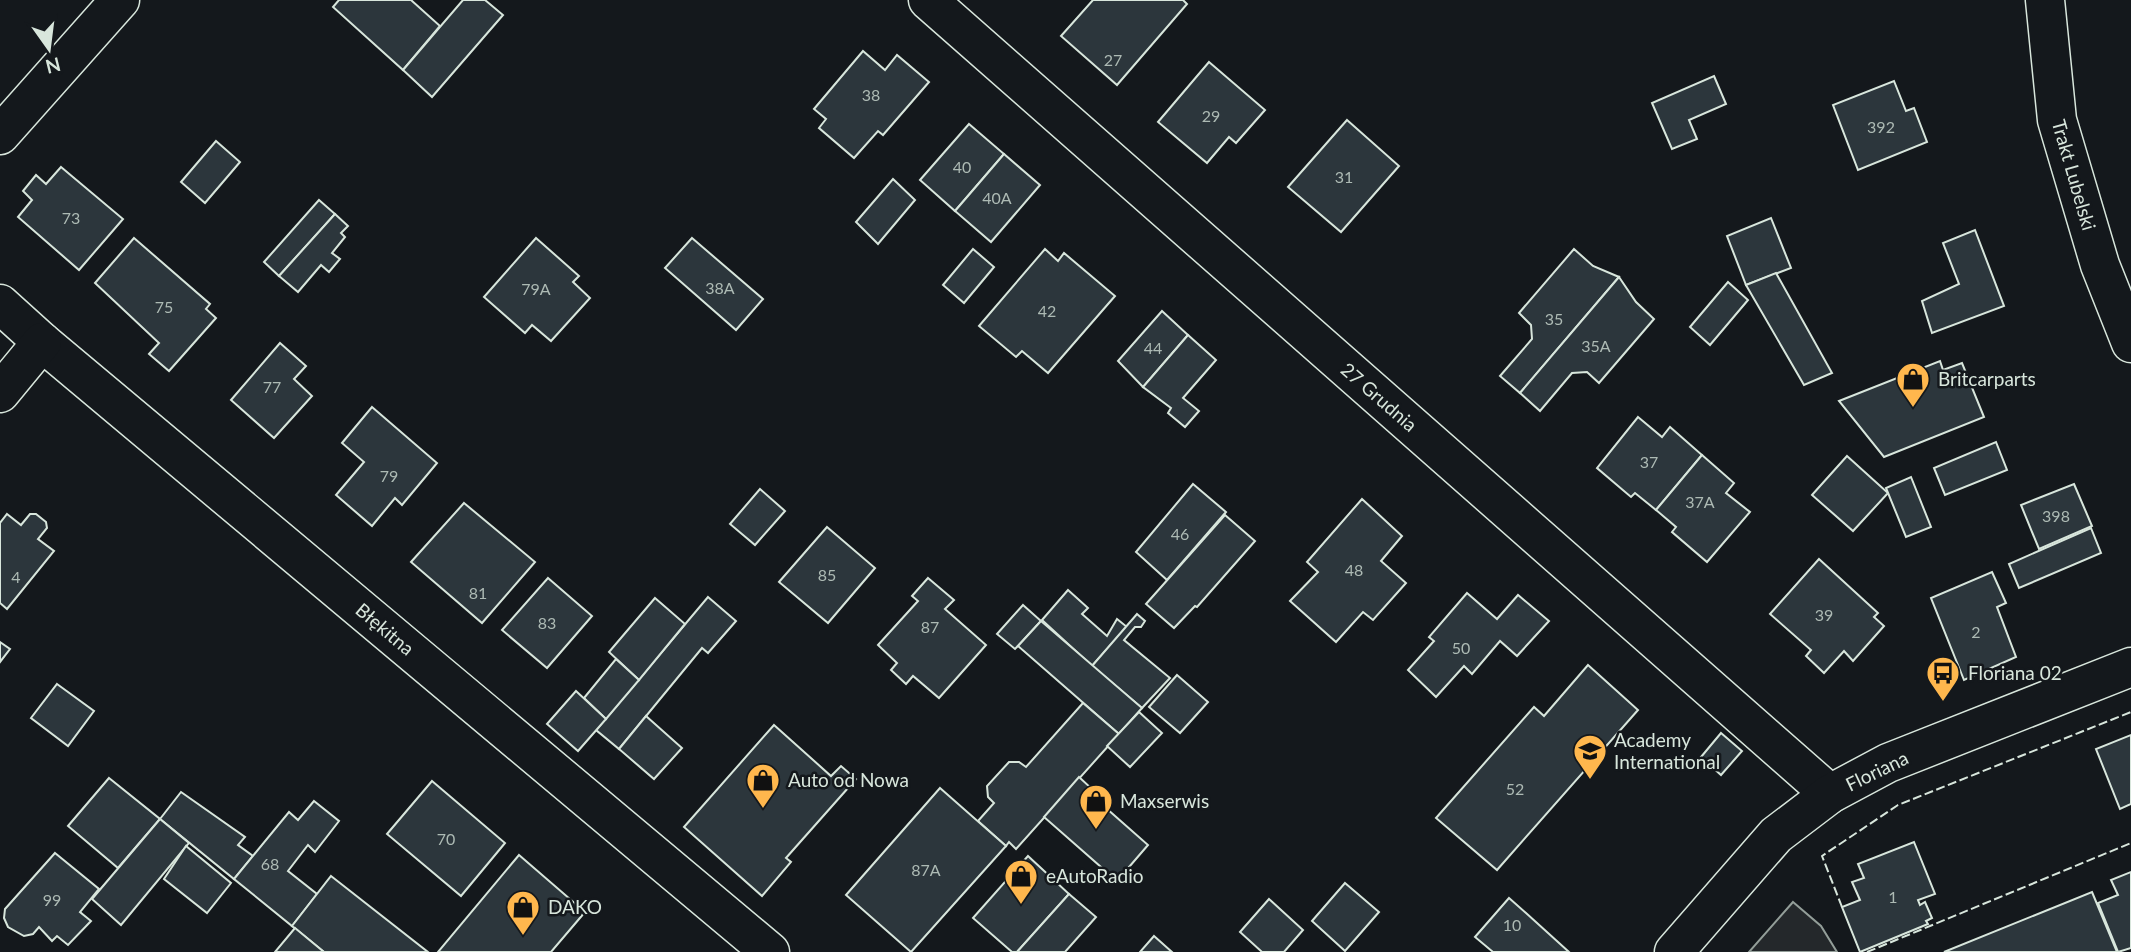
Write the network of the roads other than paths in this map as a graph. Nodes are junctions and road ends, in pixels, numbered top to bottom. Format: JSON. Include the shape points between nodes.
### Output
{"nodes":[{"id":1,"x":120,"y":0,"type":"edge"},
{"id":2,"x":928,"y":0,"type":"edge"},
{"id":3,"x":2045,"y":0,"type":"edge"},
{"id":4,"x":0,"y":135,"type":"edge"},
{"id":5,"x":0,"y":304,"type":"edge"},
{"id":6,"x":42,"y":342,"type":"junction"},
{"id":7,"x":2131,"y":343,"type":"edge"},
{"id":8,"x":0,"y":393,"type":"edge"},
{"id":9,"x":2131,"y":667,"type":"edge"},
{"id":10,"x":1830,"y":794,"type":"junction"},
{"id":11,"x":770,"y":952,"type":"edge"},
{"id":12,"x":1674,"y":952,"type":"edge"}],
"edges":[{"from":1,"to":4,"type":"street"},
{"from":2,"to":10,"type":"street","name":"27 Grudnia"},
{"from":3,"to":7,"type":"street","name":"Trakt Lubelski","via":[[2057,120],[2100,265]]},
{"from":5,"to":6,"type":"street","name":"Błękitna"},
{"from":6,"to":8,"type":"street"},
{"from":6,"to":11,"type":"street","name":"Błękitna"},
{"from":9,"to":10,"type":"street","name":"Floriana","via":[[1888,763]]},
{"from":10,"to":12,"type":"street","name":"Floriana","via":[[1776,835]]}]}
